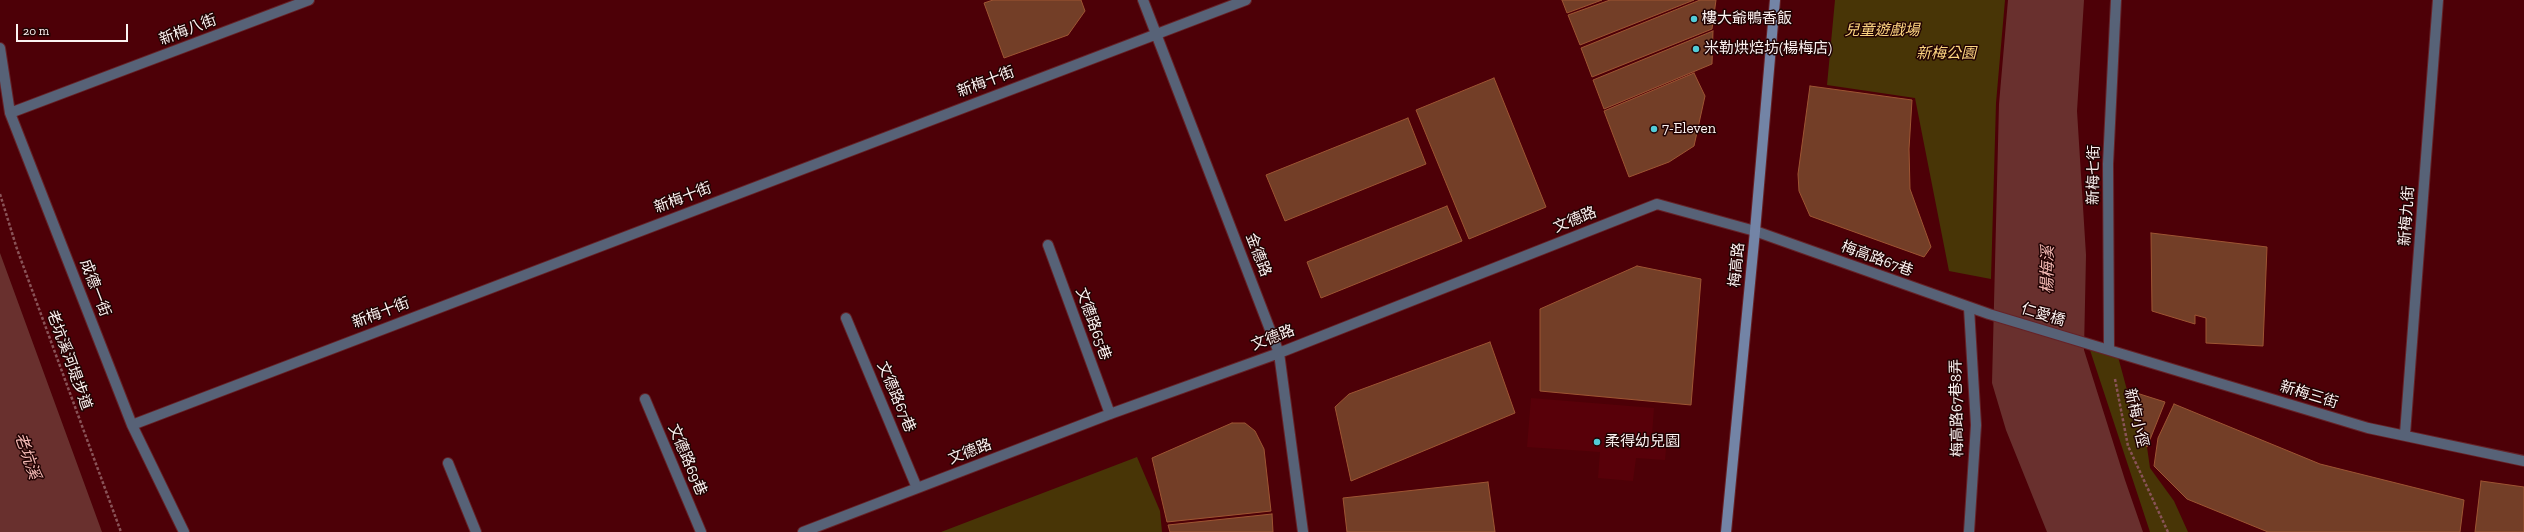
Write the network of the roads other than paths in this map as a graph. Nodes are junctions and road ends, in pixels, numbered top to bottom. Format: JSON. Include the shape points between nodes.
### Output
{"nodes":[{"id":1,"x":309,"y":0,"type":"edge"},
{"id":2,"x":1143,"y":0,"type":"edge"},
{"id":3,"x":1246,"y":0,"type":"edge"},
{"id":4,"x":1775,"y":0,"type":"edge"},
{"id":5,"x":2116,"y":0,"type":"edge"},
{"id":6,"x":2438,"y":0,"type":"edge"},
{"id":7,"x":1157,"y":33,"type":"junction"},
{"id":8,"x":0,"y":48,"type":"edge"},
{"id":9,"x":10,"y":113,"type":"junction"},
{"id":10,"x":1755,"y":231,"type":"junction"},
{"id":11,"x":1048,"y":245,"type":"dead end"},
{"id":12,"x":1970,"y":308,"type":"junction"},
{"id":13,"x":1989,"y":314,"type":"joint"},
{"id":14,"x":846,"y":318,"type":"dead end"},
{"id":15,"x":2088,"y":344,"type":"joint"},
{"id":16,"x":2109,"y":350,"type":"junction"},
{"id":17,"x":1279,"y":352,"type":"junction"},
{"id":18,"x":645,"y":399,"type":"dead end"},
{"id":19,"x":1110,"y":414,"type":"junction"},
{"id":20,"x":132,"y":424,"type":"junction"},
{"id":21,"x":2405,"y":434,"type":"junction"},
{"id":22,"x":2524,"y":461,"type":"edge"},
{"id":23,"x":448,"y":463,"type":"dead end"},
{"id":24,"x":917,"y":488,"type":"junction"},
{"id":25,"x":184,"y":532,"type":"edge"},
{"id":26,"x":476,"y":532,"type":"edge"},
{"id":27,"x":701,"y":532,"type":"edge"},
{"id":28,"x":803,"y":532,"type":"edge"},
{"id":29,"x":1303,"y":532,"type":"edge"},
{"id":30,"x":1726,"y":532,"type":"edge"},
{"id":31,"x":1969,"y":532,"type":"edge"}],
"edges":[{"from":1,"to":9,"type":"street","name":"新梅八街"},
{"from":2,"to":7,"type":"street","name":"金德路"},
{"from":3,"to":7,"type":"street","name":"新梅十街"},
{"from":4,"to":10,"type":"street","name":"梅高路"},
{"from":5,"to":16,"type":"street","name":"新梅七街","via":[[2108,164]]},
{"from":6,"to":21,"type":"street","name":"新梅九街"},
{"from":7,"to":17,"type":"street","name":"金德路"},
{"from":7,"to":20,"type":"street","name":"新梅十街"},
{"from":8,"to":9,"type":"street","name":"成德一街"},
{"from":9,"to":20,"type":"street","name":"成德一街"},
{"from":10,"to":12,"type":"street","name":"梅高路67巷"},
{"from":10,"to":17,"type":"street","name":"文德路","via":[[1657,204]]},
{"from":10,"to":30,"type":"street","name":"梅高路"},
{"from":11,"to":19,"type":"street","name":"文德路65巷"},
{"from":12,"to":13,"type":"street","name":"梅高路67巷"},
{"from":12,"to":31,"type":"street","name":"梅高路67巷8弄","via":[[1976,426]]},
{"from":13,"to":15,"type":"street","name":"仁愛橋"},
{"from":14,"to":24,"type":"street","name":"文德路67巷"},
{"from":15,"to":16,"type":"street","name":"新梅三街"},
{"from":16,"to":21,"type":"street","name":"新梅三街","via":[[2368,428]]},
{"from":17,"to":19,"type":"street","name":"文德路"},
{"from":17,"to":29,"type":"street","name":"金德路"},
{"from":18,"to":27,"type":"street","name":"文德路69巷"},
{"from":19,"to":24,"type":"street","name":"文德路"},
{"from":20,"to":25,"type":"street","name":"成德一街"},
{"from":21,"to":22,"type":"street","name":"新梅三街"},
{"from":23,"to":26,"type":"street"},
{"from":24,"to":28,"type":"street","name":"文德路"}]}
